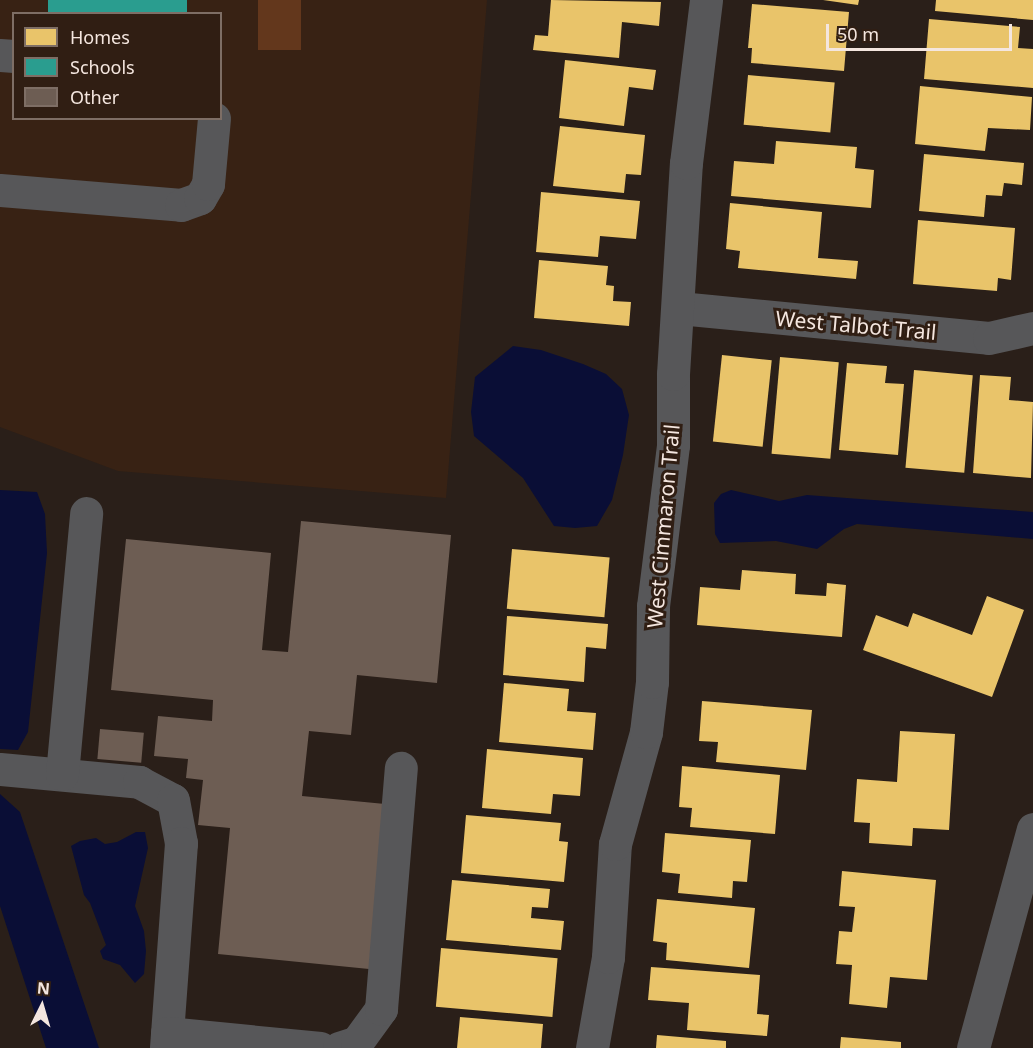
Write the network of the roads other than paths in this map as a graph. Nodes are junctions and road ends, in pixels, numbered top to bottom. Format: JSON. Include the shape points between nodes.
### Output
{"nodes":[{"id":1,"x":706,"y":0,"type":"edge"},
{"id":2,"x":214,"y":120,"type":"edge"},
{"id":3,"x":0,"y":190,"type":"edge"},
{"id":4,"x":679,"y":308,"type":"junction"},
{"id":5,"x":1033,"y":328,"type":"edge"},
{"id":6,"x":86,"y":513,"type":"dead end"},
{"id":7,"x":401,"y":768,"type":"dead end"},
{"id":8,"x":10,"y":770,"type":"edge"},
{"id":9,"x":62,"y":774,"type":"junction"},
{"id":10,"x":1033,"y":829,"type":"edge"},
{"id":11,"x":167,"y":1040,"type":"edge"},
{"id":12,"x":320,"y":1048,"type":"edge"},
{"id":13,"x":339,"y":1048,"type":"edge"},
{"id":14,"x":592,"y":1048,"type":"edge"},
{"id":15,"x":973,"y":1048,"type":"edge"}],
"edges":[{"from":1,"to":4,"type":"street","name":"West Cimmaron Trail","via":[[686,163]]},
{"from":2,"to":3,"type":"street","via":[[208,184],[200,198],[181,204]]},
{"from":4,"to":5,"type":"street","name":"West Talbot Trail","via":[[989,338]]},
{"from":4,"to":14,"type":"street","name":"West Cimmaron Trail","via":[[673,374],[673,445],[653,606],[652,682],[646,732],[615,844],[608,957]]},
{"from":6,"to":9,"type":"street"},
{"from":7,"to":13,"type":"street","via":[[381,1009],[357,1042]]},
{"from":8,"to":9,"type":"street"},
{"from":9,"to":11,"type":"street","via":[[139,782],[173,800],[181,843]]},
{"from":10,"to":15,"type":"street"},
{"from":11,"to":12,"type":"street"}]}
